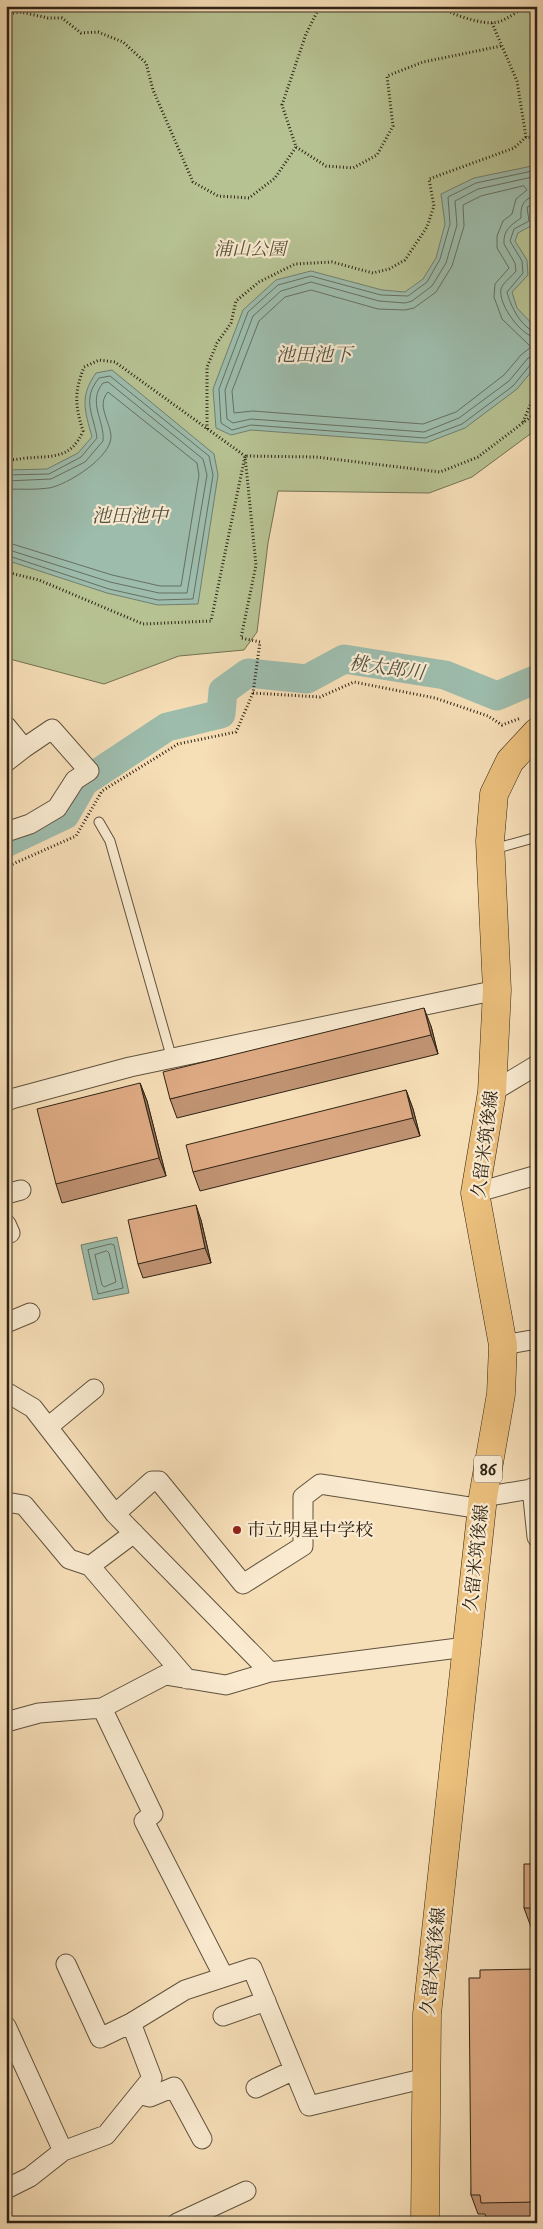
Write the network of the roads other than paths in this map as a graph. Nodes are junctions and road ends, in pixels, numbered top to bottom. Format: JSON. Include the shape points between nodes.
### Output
{"nodes":[{"id":1,"x":532,"y":724,"type":"edge"},
{"id":2,"x":6,"y":726,"type":"edge"},
{"id":3,"x":24,"y":748,"type":"junction"},
{"id":4,"x":6,"y":762,"type":"edge"},
{"id":5,"x":99,"y":822,"type":"dead end"},
{"id":6,"x":6,"y":832,"type":"edge"},
{"id":7,"x":537,"y":837,"type":"edge"},
{"id":8,"x":490,"y":850,"type":"junction"},
{"id":9,"x":497,"y":990,"type":"junction"},
{"id":10,"x":172,"y":1058,"type":"junction"},
{"id":11,"x":537,"y":1065,"type":"edge"},
{"id":12,"x":492,"y":1092,"type":"junction"},
{"id":13,"x":6,"y":1102,"type":"edge"},
{"id":14,"x":537,"y":1175,"type":"edge"},
{"id":15,"x":475,"y":1193,"type":"junction"},
{"id":16,"x":30,"y":1312,"type":"dead end"},
{"id":17,"x":6,"y":1323,"type":"edge"},
{"id":18,"x":537,"y":1339,"type":"edge"},
{"id":19,"x":504,"y":1345,"type":"junction"},
{"id":20,"x":94,"y":1389,"type":"dead end"},
{"id":21,"x":6,"y":1392,"type":"edge"},
{"id":22,"x":48,"y":1427,"type":"junction"},
{"id":23,"x":534,"y":1488,"type":"edge"},
{"id":24,"x":482,"y":1503,"type":"junction"},
{"id":25,"x":6,"y":1506,"type":"edge"},
{"id":26,"x":115,"y":1514,"type":"junction"},
{"id":27,"x":134,"y":1533,"type":"junction"},
{"id":28,"x":537,"y":1537,"type":"edge"},
{"id":29,"x":90,"y":1566,"type":"junction"},
{"id":30,"x":466,"y":1647,"type":"junction"},
{"id":31,"x":270,"y":1672,"type":"junction"},
{"id":32,"x":187,"y":1678,"type":"junction"},
{"id":33,"x":102,"y":1708,"type":"junction"},
{"id":34,"x":6,"y":1722,"type":"edge"},
{"id":35,"x":66,"y":1964,"type":"dead end"},
{"id":36,"x":224,"y":1977,"type":"junction"},
{"id":37,"x":266,"y":2001,"type":"junction"},
{"id":38,"x":223,"y":2016,"type":"dead end"},
{"id":39,"x":132,"y":2022,"type":"junction"},
{"id":40,"x":6,"y":2026,"type":"edge"},
{"id":41,"x":12,"y":2056,"type":"edge"},
{"id":42,"x":294,"y":2070,"type":"junction"},
{"id":43,"x":426,"y":2078,"type":"junction"},
{"id":44,"x":256,"y":2088,"type":"dead end"},
{"id":45,"x":139,"y":2094,"type":"junction"},
{"id":46,"x":202,"y":2139,"type":"dead end"},
{"id":47,"x":63,"y":2152,"type":"junction"},
{"id":48,"x":6,"y":2189,"type":"edge"},
{"id":49,"x":246,"y":2191,"type":"dead end"},
{"id":50,"x":177,"y":2223,"type":"edge"},
{"id":51,"x":425,"y":2223,"type":"edge"}],
"edges":[{"from":1,"to":8,"type":"main road","name":"久留米筑後線","number":"86","via":[[494,794]]},
{"from":2,"to":3,"type":"street"},
{"from":3,"to":4,"type":"street"},
{"from":3,"to":6,"type":"street","via":[[52,729],[89,771],[75,780],[57,808],[30,824]]},
{"from":5,"to":10,"type":"lane","via":[[110,841]]},
{"from":7,"to":8,"type":"lane"},
{"from":8,"to":9,"type":"main road","name":"久留米筑後線","number":"86"},
{"from":9,"to":10,"type":"street"},
{"from":9,"to":12,"type":"main road","name":"久留米筑後線","number":"86"},
{"from":10,"to":13,"type":"street"},
{"from":11,"to":12,"type":"street"},
{"from":12,"to":15,"type":"main road","name":"久留米筑後線","number":"86"},
{"from":14,"to":15,"type":"street"},
{"from":15,"to":19,"type":"main road","name":"久留米筑後線","number":"86"},
{"from":16,"to":17,"type":"street"},
{"from":18,"to":19,"type":"street"},
{"from":19,"to":24,"type":"main road","name":"久留米筑後線","number":"86","via":[[501,1394]]},
{"from":20,"to":22,"type":"street"},
{"from":21,"to":22,"type":"street","via":[[33,1408]]},
{"from":22,"to":26,"type":"street"},
{"from":23,"to":24,"type":"street"},
{"from":23,"to":28,"type":"street"},
{"from":24,"to":26,"type":"street","via":[[320,1484],[303,1497],[303,1546],[243,1584],[158,1481],[152,1481]]},
{"from":24,"to":30,"type":"main road","name":"久留米筑後線","number":"86"},
{"from":25,"to":29,"type":"street","via":[[12,1503],[24,1505],[69,1559]]},
{"from":26,"to":27,"type":"street"},
{"from":27,"to":29,"type":"street"},
{"from":27,"to":31,"type":"street"},
{"from":29,"to":32,"type":"street"},
{"from":30,"to":31,"type":"street"},
{"from":30,"to":43,"type":"main road","name":"久留米筑後線","number":"86","via":[[427,2014]]},
{"from":31,"to":32,"type":"street","via":[[226,1685]]},
{"from":32,"to":33,"type":"street","via":[[165,1675]]},
{"from":33,"to":34,"type":"street","via":[[39,1713]]},
{"from":33,"to":36,"type":"street","via":[[153,1814],[144,1821]]},
{"from":35,"to":39,"type":"street","via":[[100,2038]]},
{"from":36,"to":37,"type":"street","via":[[252,1968]]},
{"from":36,"to":39,"type":"street","via":[[186,1990]]},
{"from":37,"to":38,"type":"street"},
{"from":37,"to":42,"type":"street"},
{"from":39,"to":45,"type":"street","via":[[152,2078]]},
{"from":40,"to":41,"type":"street"},
{"from":41,"to":47,"type":"street"},
{"from":42,"to":43,"type":"street","via":[[309,2106]]},
{"from":42,"to":44,"type":"street"},
{"from":43,"to":51,"type":"main road","name":"久留米筑後線","number":"86"},
{"from":45,"to":46,"type":"street","via":[[150,2097],[174,2087]]},
{"from":45,"to":47,"type":"street","via":[[106,2135]]},
{"from":47,"to":48,"type":"street","via":[[30,2177]]},
{"from":49,"to":50,"type":"street"}]}
